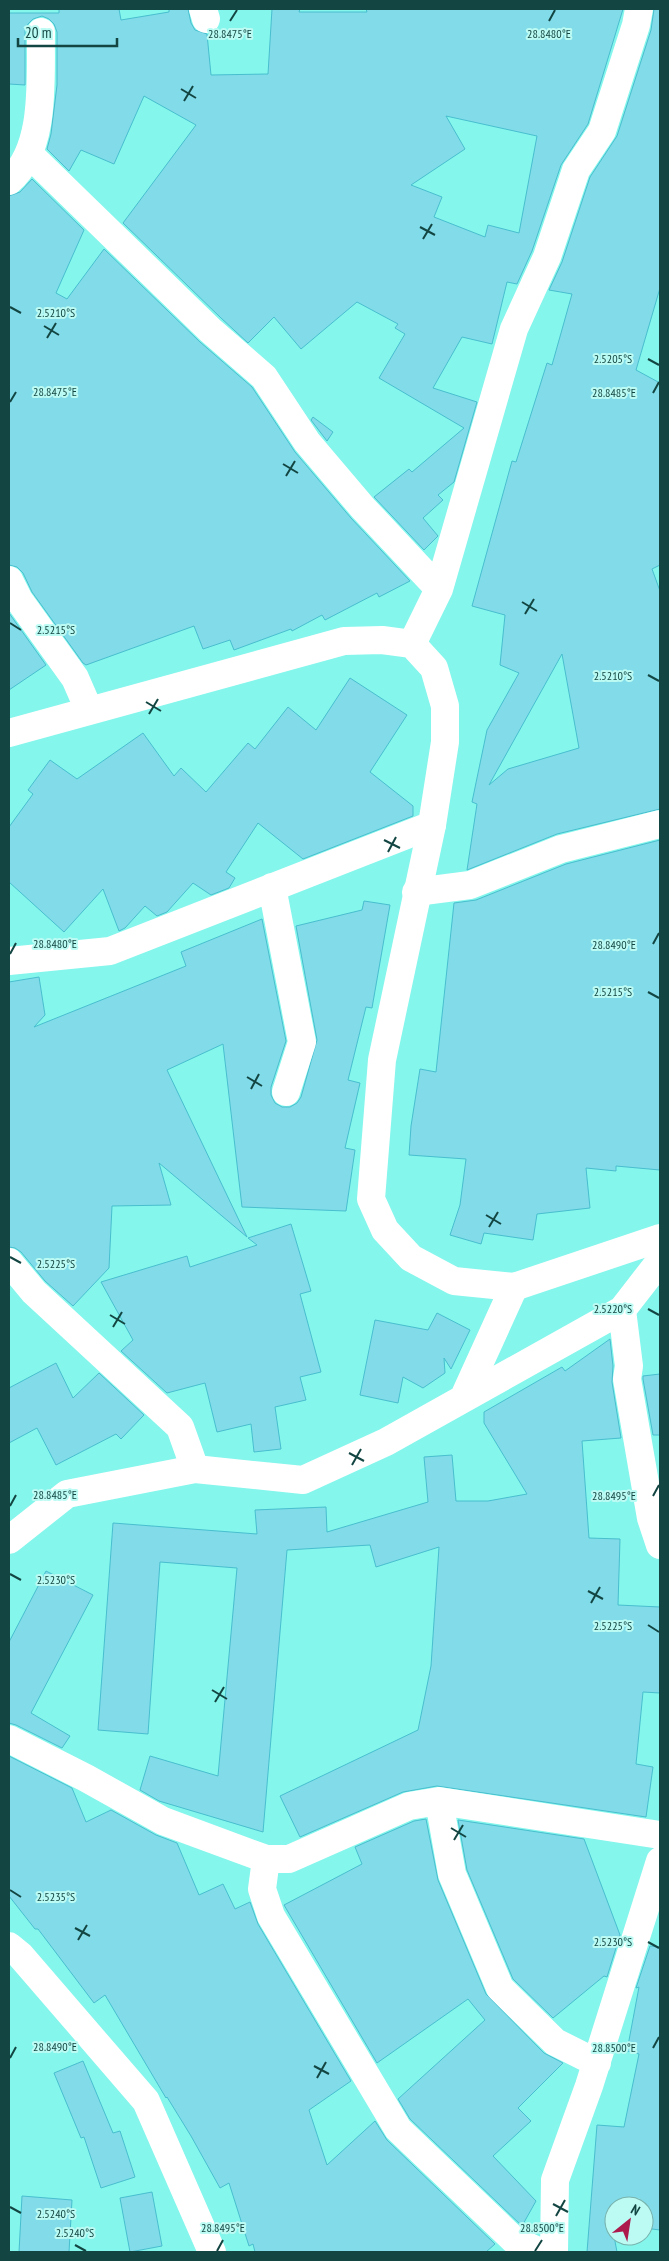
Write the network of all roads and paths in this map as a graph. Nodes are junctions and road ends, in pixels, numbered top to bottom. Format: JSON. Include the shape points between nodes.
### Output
{"nodes":[{"id":1,"x":639,"y":9,"type":"edge"},
{"id":2,"x":41,"y":32,"type":"dead end"},
{"id":3,"x":29,"y":154,"type":"junction"},
{"id":4,"x":9,"y":181,"type":"edge"},
{"id":5,"x":9,"y":580,"type":"edge"},
{"id":6,"x":439,"y":589,"type":"junction"},
{"id":7,"x":412,"y":644,"type":"junction"},
{"id":8,"x":88,"y":710,"type":"junction"},
{"id":9,"x":9,"y":733,"type":"edge"},
{"id":10,"x":660,"y":824,"type":"edge"},
{"id":11,"x":432,"y":825,"type":"junction"},
{"id":12,"x":272,"y":887,"type":"junction"},
{"id":13,"x":416,"y":892,"type":"junction"},
{"id":14,"x":9,"y":961,"type":"edge"},
{"id":15,"x":286,"y":1092,"type":"dead end"},
{"id":16,"x":660,"y":1238,"type":"edge"},
{"id":17,"x":660,"y":1261,"type":"edge"},
{"id":18,"x":9,"y":1262,"type":"edge"},
{"id":19,"x":514,"y":1286,"type":"junction"},
{"id":20,"x":622,"y":1310,"type":"junction"},
{"id":21,"x":464,"y":1397,"type":"junction"},
{"id":22,"x":195,"y":1469,"type":"junction"},
{"id":23,"x":9,"y":1540,"type":"edge"},
{"id":24,"x":660,"y":1545,"type":"edge"},
{"id":25,"x":9,"y":1739,"type":"edge"},
{"id":26,"x":439,"y":1801,"type":"junction"},
{"id":27,"x":660,"y":1834,"type":"edge"},
{"id":28,"x":266,"y":1859,"type":"junction"},
{"id":29,"x":660,"y":1861,"type":"edge"},
{"id":30,"x":9,"y":1946,"type":"edge"},
{"id":31,"x":597,"y":2063,"type":"junction"},
{"id":32,"x":212,"y":2252,"type":"edge"},
{"id":33,"x":540,"y":2252,"type":"edge"},
{"id":34,"x":554,"y":2252,"type":"edge"}],
"edges":[{"from":1,"to":6,"type":"street","via":[[602,130],[576,170],[547,257],[514,328]]},
{"from":2,"to":3,"type":"street","via":[[40,108]]},
{"from":3,"to":4,"type":"street"},
{"from":3,"to":6,"type":"street","via":[[210,330],[264,377],[307,442]]},
{"from":5,"to":8,"type":"street","via":[[19,600],[75,678]]},
{"from":6,"to":7,"type":"street"},
{"from":7,"to":8,"type":"street","via":[[382,640],[344,641]]},
{"from":7,"to":11,"type":"street","via":[[434,668],[445,706],[445,742]]},
{"from":8,"to":9,"type":"street"},
{"from":10,"to":13,"type":"street","via":[[561,849],[470,885]]},
{"from":11,"to":12,"type":"street"},
{"from":11,"to":13,"type":"street"},
{"from":12,"to":14,"type":"street","via":[[110,952]]},
{"from":12,"to":15,"type":"street","via":[[302,1042]]},
{"from":13,"to":19,"type":"street","via":[[382,1060],[371,1199],[385,1230],[411,1258],[454,1280]]},
{"from":16,"to":19,"type":"street"},
{"from":17,"to":20,"type":"street"},
{"from":18,"to":22,"type":"street","via":[[34,1292],[180,1427]]},
{"from":19,"to":21,"type":"street"},
{"from":20,"to":21,"type":"street"},
{"from":20,"to":24,"type":"street","via":[[629,1366],[627,1379],[651,1518]]},
{"from":21,"to":22,"type":"street","via":[[386,1442],[302,1480]]},
{"from":22,"to":23,"type":"street","via":[[67,1494]]},
{"from":25,"to":28,"type":"street","via":[[163,1821]]},
{"from":26,"to":27,"type":"street"},
{"from":26,"to":28,"type":"street","via":[[409,1806],[289,1859]]},
{"from":26,"to":31,"type":"street","via":[[452,1874],[500,1988],[556,2042]]},
{"from":28,"to":33,"type":"street","via":[[262,1889],[271,1916],[398,2129],[514,2240]]},
{"from":29,"to":31,"type":"street"},
{"from":30,"to":32,"type":"street","via":[[146,2101]]},
{"from":31,"to":34,"type":"street","via":[[555,2180]]}]}
